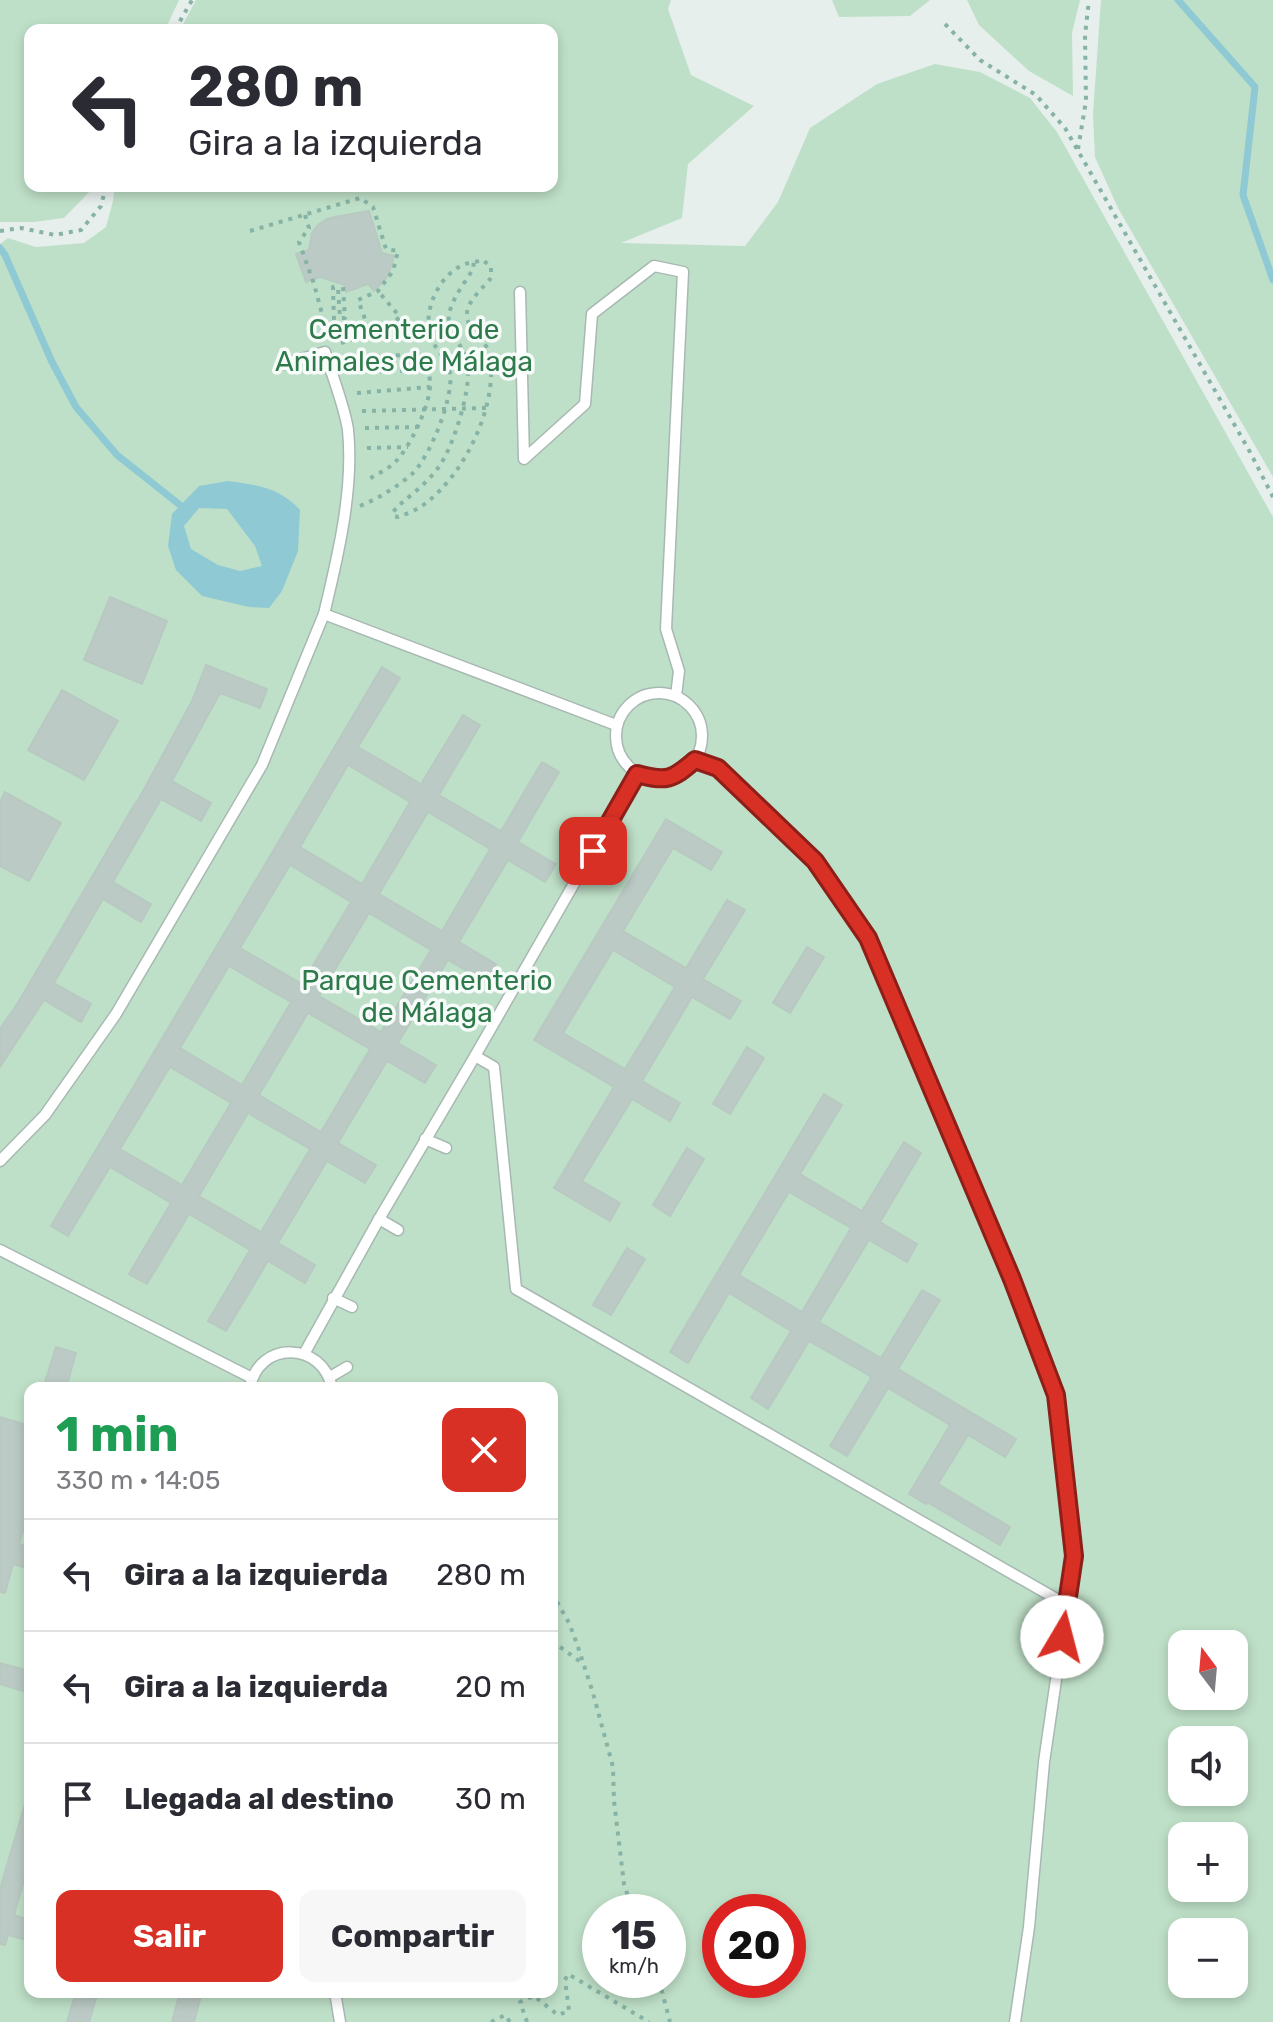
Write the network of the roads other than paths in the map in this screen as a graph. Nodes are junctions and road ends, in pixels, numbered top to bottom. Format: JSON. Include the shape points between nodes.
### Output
{"nodes":[{"id":1,"x":520,"y":292,"type":"dead end"},
{"id":2,"x":284,"y":364,"type":"dead end"},
{"id":3,"x":324,"y":614,"type":"junction"},
{"id":4,"x":676,"y":696,"type":"junction"},
{"id":5,"x":616,"y":725,"type":"junction"},
{"id":6,"x":695,"y":760,"type":"junction"},
{"id":7,"x":637,"y":774,"type":"junction"},
{"id":8,"x":475,"y":1056,"type":"junction"},
{"id":9,"x":425,"y":1139,"type":"junction"},
{"id":10,"x":446,"y":1148,"type":"dead end"},
{"id":11,"x":0,"y":1161,"type":"edge"},
{"id":12,"x":379,"y":1219,"type":"junction"},
{"id":13,"x":398,"y":1230,"type":"dead end"},
{"id":14,"x":0,"y":1250,"type":"edge"},
{"id":15,"x":333,"y":1298,"type":"junction"},
{"id":16,"x":352,"y":1307,"type":"dead end"},
{"id":17,"x":304,"y":1354,"type":"junction"},
{"id":18,"x":347,"y":1367,"type":"dead end"},
{"id":19,"x":249,"y":1382,"type":"edge"},
{"id":20,"x":252,"y":1382,"type":"edge"},
{"id":21,"x":331,"y":1382,"type":"edge"},
{"id":22,"x":332,"y":1382,"type":"edge"},
{"id":23,"x":1067,"y":1605,"type":"junction"},
{"id":24,"x":336,"y":1998,"type":"edge"},
{"id":25,"x":340,"y":2022,"type":"edge"},
{"id":26,"x":1015,"y":2022,"type":"edge"}],
"edges":[{"from":1,"to":4,"type":"lane","via":[[524,459],[585,404],[592,314],[654,266],[683,272],[666,629],[679,671]]},
{"from":2,"to":3,"type":"lane","via":[[325,352],[348,428],[349,477]]},
{"from":3,"to":5,"type":"lane"},
{"from":3,"to":11,"type":"lane","via":[[262,765],[116,1014],[45,1115]]},
{"from":4,"to":5,"type":"lane","via":[[658,692],[640,697],[625,708]]},
{"from":4,"to":6,"type":"lane","via":[[692,707],[701,724],[702,743]]},
{"from":5,"to":7,"type":"lane","via":[[615,744],[623,762]]},
{"from":6,"to":7,"type":"lane","via":[[679,774],[658,780]]},
{"from":6,"to":23,"type":"lane","via":[[718,768],[815,861],[868,938],[1018,1292],[1056,1395],[1074,1556]]},
{"from":7,"to":8,"type":"lane"},
{"from":8,"to":9,"type":"lane"},
{"from":8,"to":23,"type":"lane","via":[[494,1067],[516,1289]]},
{"from":9,"to":10,"type":"lane"},
{"from":9,"to":12,"type":"lane"},
{"from":12,"to":13,"type":"lane"},
{"from":12,"to":15,"type":"lane"},
{"from":14,"to":19,"type":"lane"},
{"from":15,"to":16,"type":"lane"},
{"from":15,"to":17,"type":"lane"},
{"from":17,"to":20,"type":"lane","via":[[273,1356],[260,1365]]},
{"from":17,"to":21,"type":"lane","via":[[324,1367]]},
{"from":18,"to":22,"type":"lane"},
{"from":23,"to":26,"type":"lane"},
{"from":24,"to":25,"type":"lane"}]}
